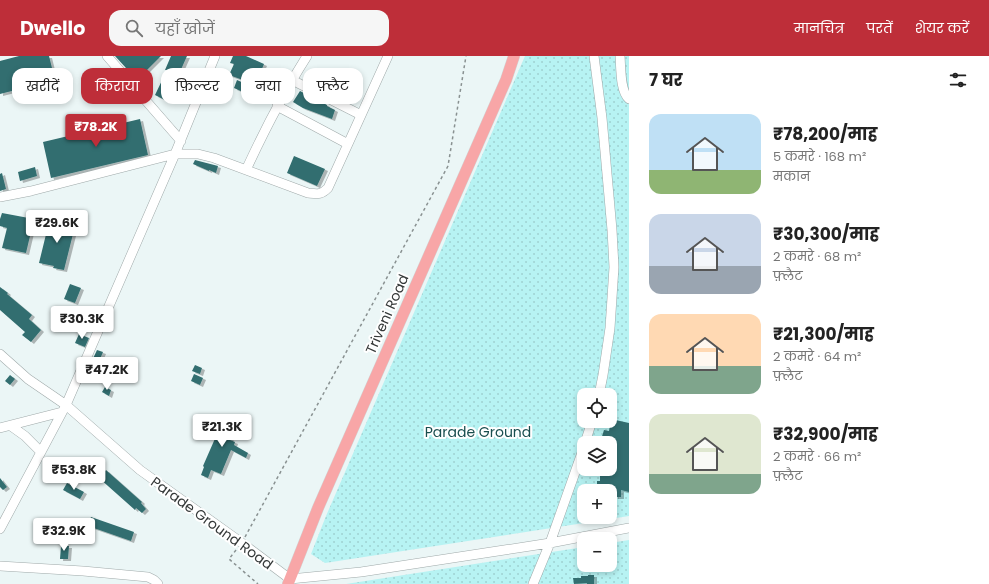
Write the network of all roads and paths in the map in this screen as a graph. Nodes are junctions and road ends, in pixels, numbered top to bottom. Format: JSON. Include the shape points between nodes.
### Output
{"nodes":[{"id":1,"x":107,"y":56,"type":"edge"},
{"id":2,"x":215,"y":56,"type":"edge"},
{"id":3,"x":307,"y":56,"type":"edge"},
{"id":4,"x":388,"y":56,"type":"edge"},
{"id":5,"x":466,"y":56,"type":"edge"},
{"id":6,"x":514,"y":56,"type":"edge"},
{"id":7,"x":594,"y":56,"type":"edge"},
{"id":8,"x":620,"y":56,"type":"edge"},
{"id":9,"x":295,"y":75,"type":"edge"},
{"id":10,"x":295,"y":82,"type":"edge"},
{"id":11,"x":629,"y":99,"type":"edge"},
{"id":12,"x":277,"y":106,"type":"joint"},
{"id":13,"x":361,"y":115,"type":"junction"},
{"id":14,"x":180,"y":141,"type":"junction"},
{"id":15,"x":348,"y":144,"type":"junction"},
{"id":16,"x":175,"y":154,"type":"junction"},
{"id":17,"x":246,"y":170,"type":"junction"},
{"id":18,"x":0,"y":198,"type":"edge"},
{"id":19,"x":0,"y":354,"type":"edge"},
{"id":20,"x":600,"y":388,"type":"edge"},
{"id":21,"x":64,"y":409,"type":"junction"},
{"id":22,"x":11,"y":426,"type":"junction"},
{"id":23,"x":0,"y":428,"type":"edge"},
{"id":24,"x":41,"y":452,"type":"junction"},
{"id":25,"x":577,"y":467,"type":"edge"},
{"id":26,"x":629,"y":528,"type":"edge"},
{"id":27,"x":0,"y":529,"type":"edge"},
{"id":28,"x":242,"y":543,"type":"junction"},
{"id":29,"x":550,"y":543,"type":"junction"},
{"id":30,"x":0,"y":566,"type":"edge"},
{"id":31,"x":289,"y":582,"type":"edge"},
{"id":32,"x":158,"y":584,"type":"edge"},
{"id":33,"x":258,"y":584,"type":"edge"},
{"id":34,"x":533,"y":584,"type":"edge"}],
"edges":[{"from":1,"to":14,"type":"street"},
{"from":2,"to":14,"type":"street"},
{"from":3,"to":9,"type":"street"},
{"from":4,"to":13,"type":"street"},
{"from":5,"to":28,"type":"path","via":[[448,166]]},
{"from":6,"to":31,"type":"main road","name":"Triveni Road","via":[[318,508]]},
{"from":7,"to":20,"type":"street","via":[[602,118],[614,267],[610,328]]},
{"from":8,"to":11,"type":"street","via":[[623,90]]},
{"from":10,"to":13,"type":"street"},
{"from":12,"to":15,"type":"street"},
{"from":12,"to":17,"type":"street"},
{"from":13,"to":15,"type":"street"},
{"from":14,"to":16,"type":"street"},
{"from":15,"to":17,"type":"street","via":[[328,188],[323,193],[308,193]]},
{"from":16,"to":17,"type":"street","via":[[198,154]]},
{"from":16,"to":18,"type":"street"},
{"from":16,"to":21,"type":"street"},
{"from":19,"to":21,"type":"street","name":"Parade Ground Road"},
{"from":21,"to":22,"type":"street"},
{"from":21,"to":24,"type":"street"},
{"from":21,"to":28,"type":"street","name":"Parade Ground Road","via":[[140,470]]},
{"from":22,"to":23,"type":"street"},
{"from":22,"to":24,"type":"street"},
{"from":24,"to":27,"type":"street"},
{"from":25,"to":29,"type":"street"},
{"from":26,"to":29,"type":"street"},
{"from":28,"to":31,"type":"street","name":"Parade Ground Road"},
{"from":28,"to":33,"type":"path","via":[[229,559]]},
{"from":29,"to":31,"type":"street"},
{"from":29,"to":34,"type":"street"},
{"from":30,"to":32,"type":"street","via":[[148,577]]}]}
